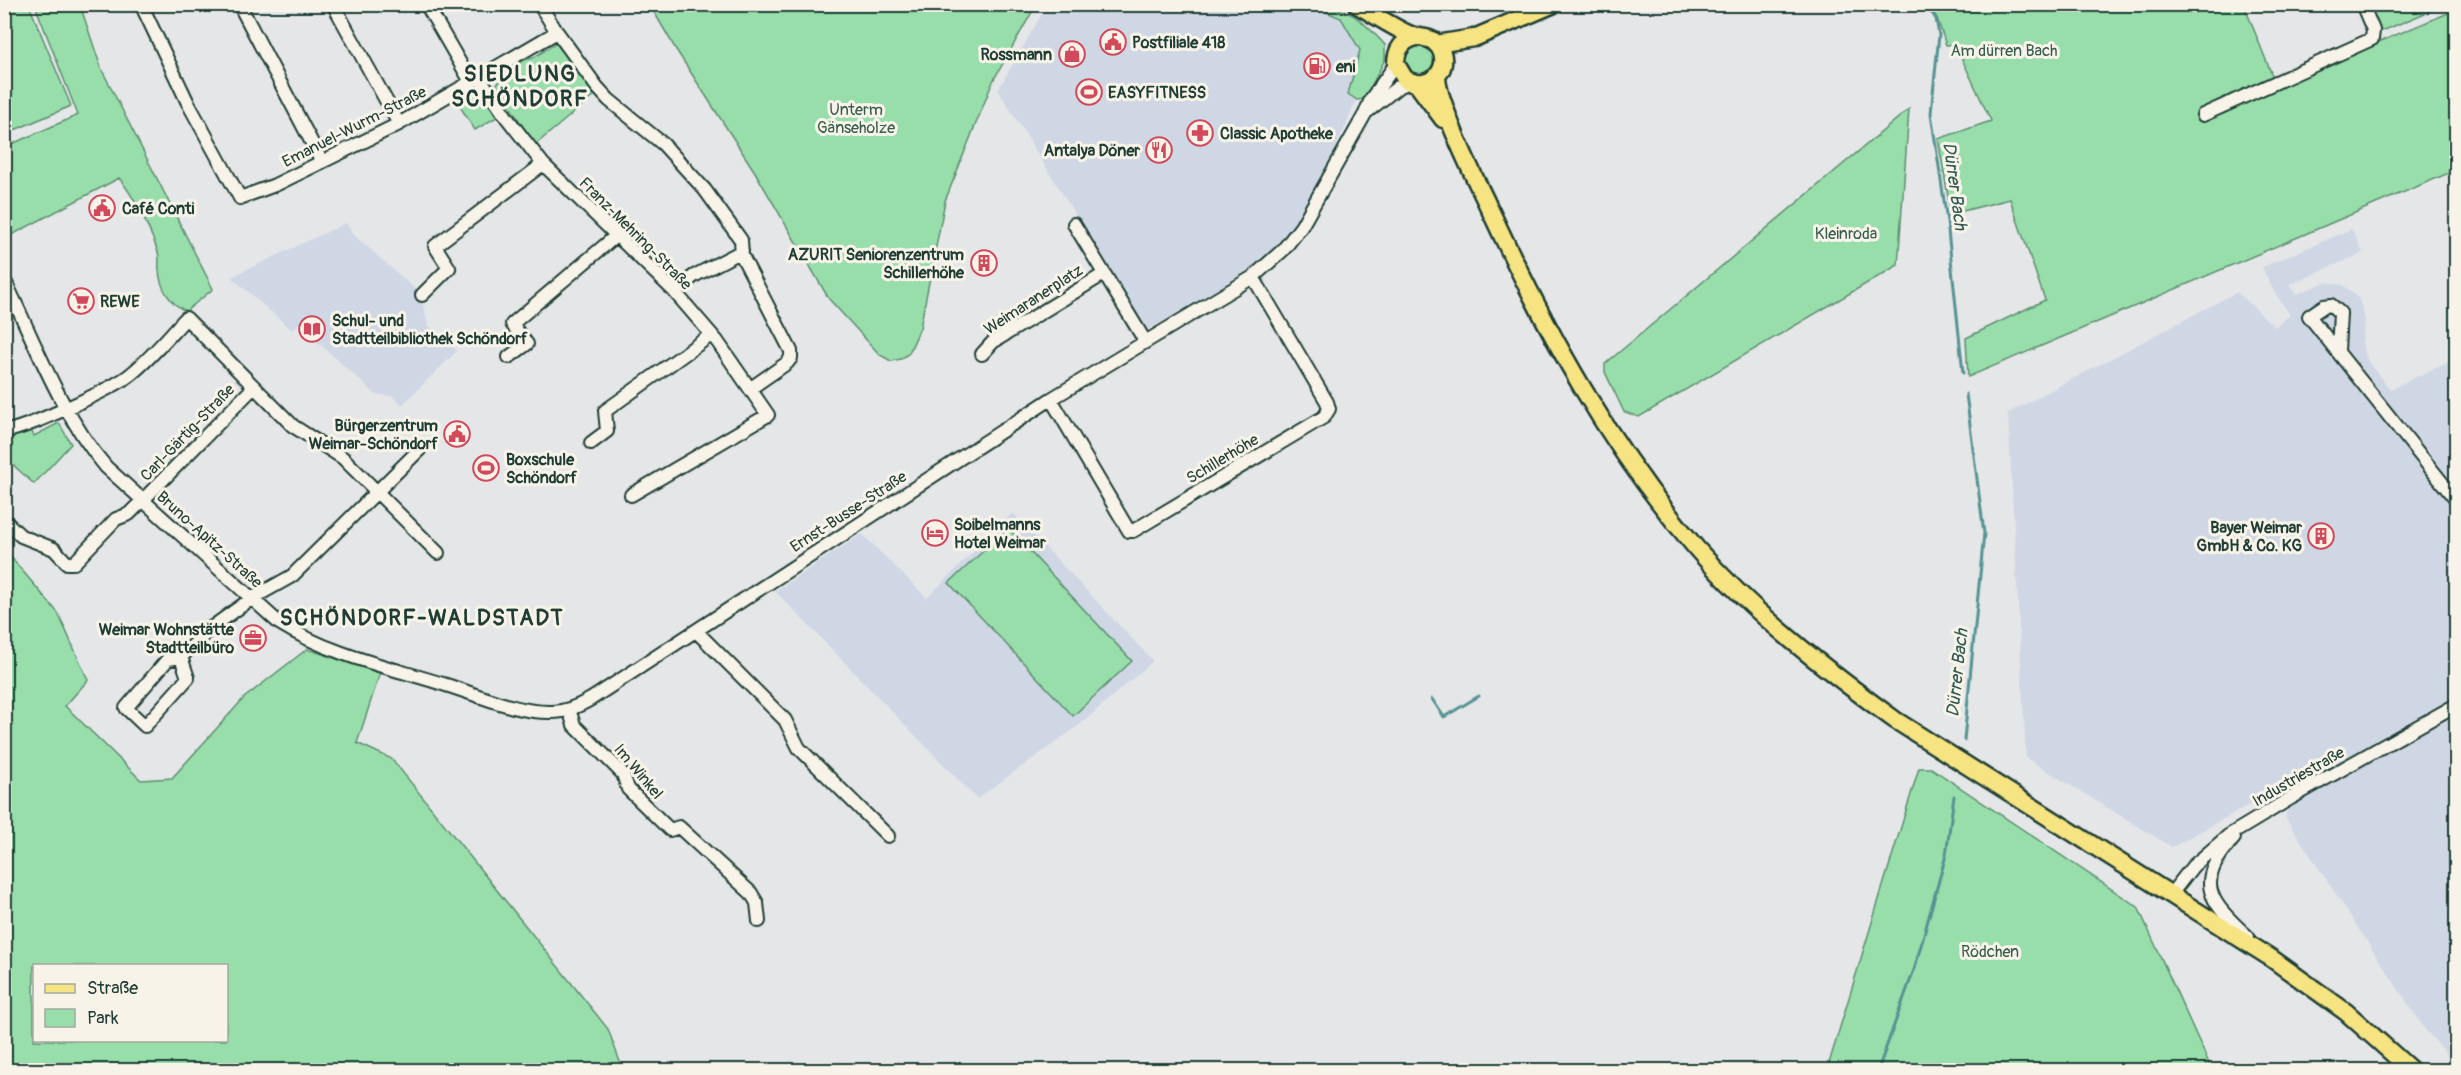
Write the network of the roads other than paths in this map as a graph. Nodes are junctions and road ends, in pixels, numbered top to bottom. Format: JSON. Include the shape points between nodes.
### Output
{"nodes":[{"id":1,"x":141,"y":4,"type":"edge"},
{"id":2,"x":239,"y":4,"type":"edge"},
{"id":3,"x":333,"y":4,"type":"edge"},
{"id":4,"x":426,"y":4,"type":"edge"},
{"id":5,"x":539,"y":4,"type":"edge"},
{"id":6,"x":1554,"y":4,"type":"edge"},
{"id":7,"x":2362,"y":4,"type":"edge"},
{"id":8,"x":1362,"y":8,"type":"edge"},
{"id":9,"x":557,"y":32,"type":"junction"},
{"id":10,"x":1417,"y":37,"type":"junction"},
{"id":11,"x":1474,"y":38,"type":"junction"},
{"id":12,"x":1436,"y":44,"type":"junction"},
{"id":13,"x":1397,"y":57,"type":"junction"},
{"id":14,"x":1440,"y":69,"type":"junction"},
{"id":15,"x":475,"y":79,"type":"junction"},
{"id":16,"x":1414,"y":83,"type":"junction"},
{"id":17,"x":1365,"y":114,"type":"junction"},
{"id":18,"x":2203,"y":115,"type":"dead end"},
{"id":19,"x":399,"y":124,"type":"junction"},
{"id":20,"x":1453,"y":132,"type":"junction"},
{"id":21,"x":322,"y":162,"type":"junction"},
{"id":22,"x":543,"y":164,"type":"junction"},
{"id":23,"x":1074,"y":224,"type":"dead end"},
{"id":24,"x":617,"y":235,"type":"junction"},
{"id":25,"x":742,"y":251,"type":"junction"},
{"id":26,"x":1104,"y":274,"type":"junction"},
{"id":27,"x":1253,"y":277,"type":"junction"},
{"id":28,"x":4,"y":279,"type":"edge"},
{"id":29,"x":674,"y":291,"type":"junction"},
{"id":30,"x":422,"y":295,"type":"dead end"},
{"id":31,"x":711,"y":335,"type":"junction"},
{"id":32,"x":1145,"y":341,"type":"junction"},
{"id":33,"x":2338,"y":351,"type":"junction"},
{"id":34,"x":982,"y":354,"type":"dead end"},
{"id":35,"x":509,"y":357,"type":"dead end"},
{"id":36,"x":254,"y":387,"type":"junction"},
{"id":37,"x":751,"y":388,"type":"junction"},
{"id":38,"x":1051,"y":399,"type":"junction"},
{"id":39,"x":66,"y":407,"type":"junction"},
{"id":40,"x":4,"y":431,"type":"edge"},
{"id":41,"x":591,"y":442,"type":"dead end"},
{"id":42,"x":420,"y":449,"type":"dead end"},
{"id":43,"x":378,"y":492,"type":"junction"},
{"id":44,"x":631,"y":495,"type":"dead end"},
{"id":45,"x":143,"y":500,"type":"junction"},
{"id":46,"x":2457,"y":500,"type":"edge"},
{"id":47,"x":4,"y":520,"type":"edge"},
{"id":48,"x":438,"y":553,"type":"dead end"},
{"id":49,"x":251,"y":599,"type":"junction"},
{"id":50,"x":696,"y":631,"type":"junction"},
{"id":51,"x":181,"y":657,"type":"junction"},
{"id":52,"x":2457,"y":705,"type":"edge"},
{"id":53,"x":569,"y":710,"type":"junction"},
{"id":54,"x":2244,"y":826,"type":"junction"},
{"id":55,"x":888,"y":836,"type":"dead end"},
{"id":56,"x":2171,"y":894,"type":"junction"},
{"id":57,"x":759,"y":921,"type":"dead end"},
{"id":58,"x":2271,"y":958,"type":"junction"},
{"id":59,"x":2411,"y":1071,"type":"edge"}],
"edges":[{"from":1,"to":21,"type":"street","name":"Emanuel-Wurm-Straße","via":[[188,103],[240,198]]},
{"from":2,"to":21,"type":"street"},
{"from":3,"to":19,"type":"street"},
{"from":4,"to":15,"type":"street","name":"Franz-Mehring-Straße"},
{"from":5,"to":9,"type":"street"},
{"from":6,"to":11,"type":"main road"},
{"from":7,"to":18,"type":"street","via":[[2373,30],[2372,39]]},
{"from":8,"to":10,"type":"main road"},
{"from":8,"to":13,"type":"main road","via":[[1393,39]]},
{"from":9,"to":15,"type":"street","name":"Emanuel-Wurm-Straße"},
{"from":9,"to":25,"type":"street","via":[[609,100],[663,144],[705,190],[741,240]]},
{"from":10,"to":12,"type":"main road"},
{"from":10,"to":13,"type":"main road","via":[[1403,43]]},
{"from":11,"to":12,"type":"main road"},
{"from":11,"to":14,"type":"main road"},
{"from":12,"to":14,"type":"main road","via":[[1442,54]]},
{"from":13,"to":16,"type":"main road","via":[[1401,75]]},
{"from":13,"to":17,"type":"street","name":"Ernst-Busse-Straße"},
{"from":14,"to":16,"type":"main road","via":[[1428,82]]},
{"from":14,"to":20,"type":"main road","via":[[1438,88]]},
{"from":15,"to":19,"type":"street","name":"Emanuel-Wurm-Straße"},
{"from":15,"to":22,"type":"street","name":"Franz-Mehring-Straße"},
{"from":16,"to":17,"type":"street","name":"Ernst-Busse-Straße","via":[[1398,87]]},
{"from":16,"to":20,"type":"main road"},
{"from":17,"to":27,"type":"street","name":"Ernst-Busse-Straße","via":[[1301,227]]},
{"from":19,"to":21,"type":"street","name":"Emanuel-Wurm-Straße"},
{"from":20,"to":56,"type":"main road","via":[[1580,388],[1631,465],[1698,549],[1786,636],[1837,678],[1895,720]]},
{"from":22,"to":24,"type":"street","name":"Franz-Mehring-Straße"},
{"from":22,"to":30,"type":"street","via":[[435,246],[449,268]]},
{"from":23,"to":26,"type":"street"},
{"from":24,"to":29,"type":"street","name":"Franz-Mehring-Straße"},
{"from":24,"to":35,"type":"street","via":[[512,324],[527,344]]},
{"from":25,"to":29,"type":"street"},
{"from":25,"to":37,"type":"street","via":[[791,351],[787,363]]},
{"from":26,"to":32,"type":"street"},
{"from":26,"to":34,"type":"street","name":"Weimaranerplatz","via":[[993,342]]},
{"from":27,"to":32,"type":"street","name":"Ernst-Busse-Straße"},
{"from":27,"to":38,"type":"street","name":"Schillerhöhe","via":[[1327,402],[1329,409],[1324,417],[1129,531]]},
{"from":28,"to":39,"type":"street","name":"Bruno-Apitz-Straße"},
{"from":29,"to":31,"type":"street","name":"Franz-Mehring-Straße"},
{"from":31,"to":37,"type":"street","name":"Franz-Mehring-Straße"},
{"from":31,"to":41,"type":"street","via":[[605,411],[607,431]]},
{"from":32,"to":38,"type":"street","name":"Ernst-Busse-Straße"},
{"from":33,"to":33,"type":"street","via":[[2341,317],[2337,309],[2325,306],[2310,316]]},
{"from":33,"to":46,"type":"street"},
{"from":36,"to":39,"type":"street","name":"Carl-Gärtig-Straße","via":[[186,318],[129,376]]},
{"from":36,"to":43,"type":"street","name":"Carl-Gärtig-Straße","via":[[293,426],[334,451]]},
{"from":36,"to":45,"type":"street","name":"Carl-Gärtig-Straße"},
{"from":37,"to":44,"type":"street","name":"Franz-Mehring-Straße","via":[[768,415]]},
{"from":38,"to":50,"type":"street","name":"Ernst-Busse-Straße"},
{"from":39,"to":40,"type":"street"},
{"from":39,"to":45,"type":"street","name":"Bruno-Apitz-Straße","via":[[88,445]]},
{"from":42,"to":43,"type":"street"},
{"from":43,"to":48,"type":"street","name":"Carl-Gärtig-Straße"},
{"from":43,"to":49,"type":"street","via":[[292,576]]},
{"from":45,"to":47,"type":"street","name":"Carl-Gärtig-Straße","via":[[129,514],[116,519],[74,563],[67,562],[54,549],[21,536]]},
{"from":45,"to":49,"type":"street","name":"Bruno-Apitz-Straße"},
{"from":49,"to":51,"type":"street","via":[[211,628]]},
{"from":49,"to":53,"type":"street","name":"Bruno-Apitz-Straße","via":[[295,633],[353,657],[524,708]]},
{"from":50,"to":53,"type":"street","name":"Ernst-Busse-Straße"},
{"from":50,"to":55,"type":"street","via":[[785,720],[798,748]]},
{"from":51,"to":51,"type":"street","via":[[168,659],[126,708],[145,726],[188,678]]},
{"from":52,"to":54,"type":"street","name":"Industriestraße"},
{"from":53,"to":57,"type":"street","name":"Im Winkel","via":[[574,725],[623,774],[628,789],[670,830],[680,827],[751,893],[757,903]]},
{"from":54,"to":56,"type":"street","name":"Industriestraße","via":[[2203,855]]},
{"from":54,"to":58,"type":"street","via":[[2214,864],[2210,888],[2219,909]]},
{"from":56,"to":58,"type":"main road"},
{"from":58,"to":59,"type":"main road","via":[[2346,1012]]}]}
